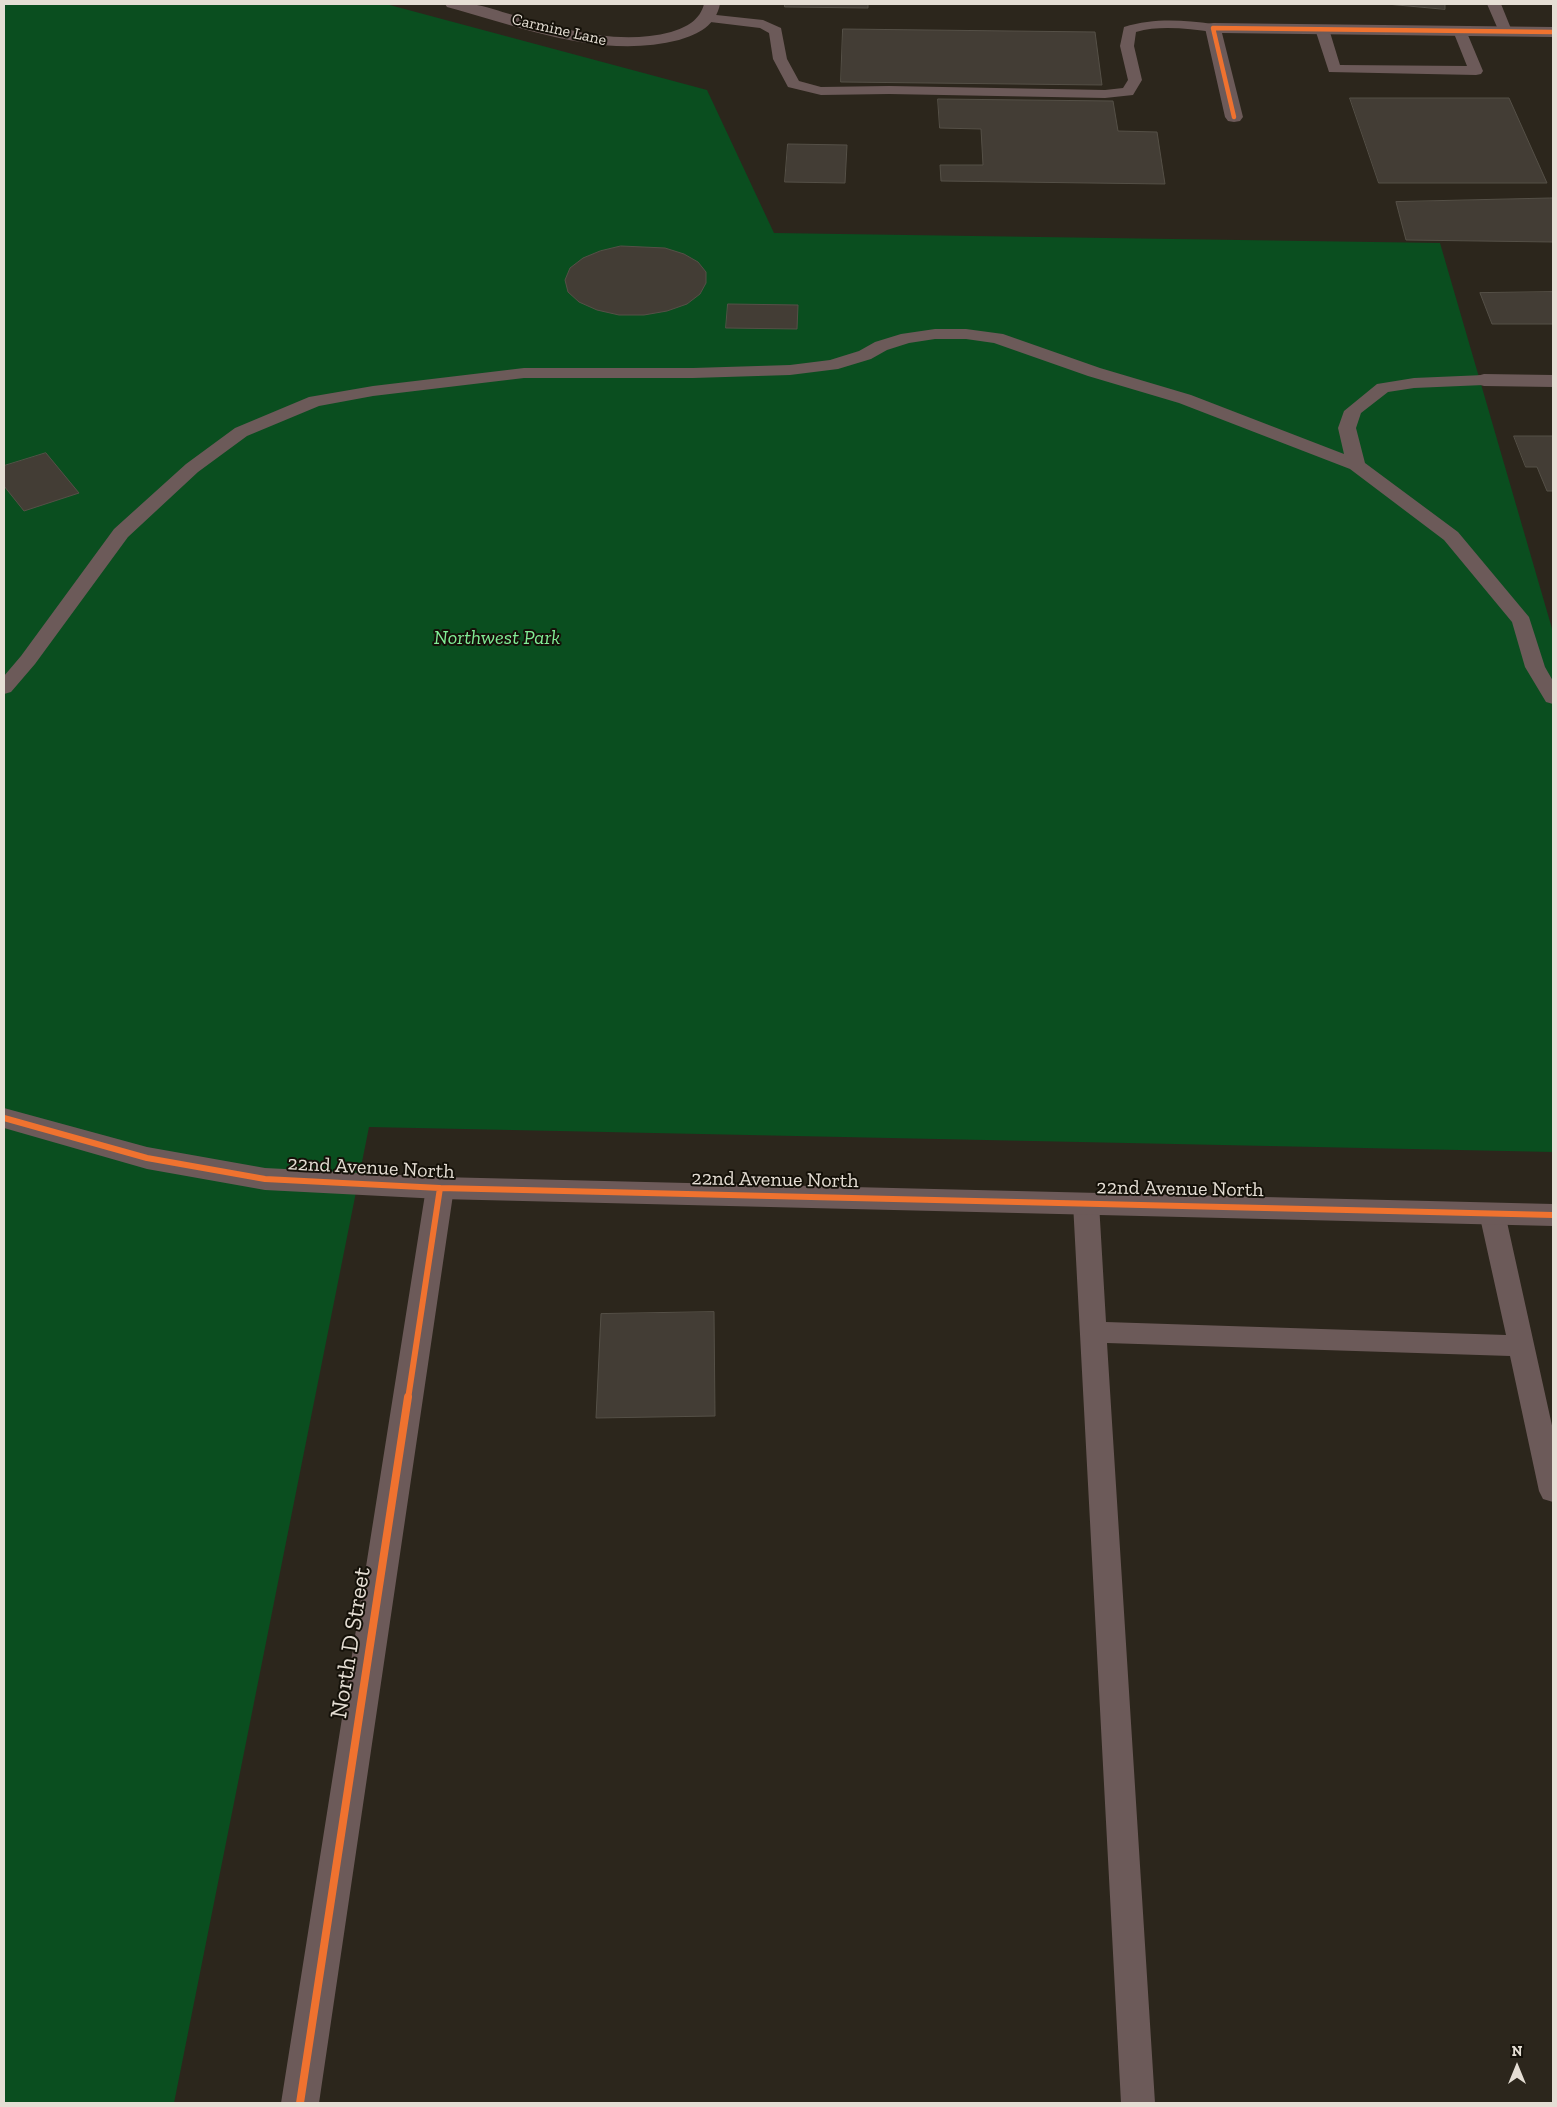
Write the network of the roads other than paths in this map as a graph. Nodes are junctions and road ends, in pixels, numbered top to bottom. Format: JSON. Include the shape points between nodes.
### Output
{"nodes":[{"id":1,"x":453,"y":4,"type":"edge"},
{"id":2,"x":1494,"y":4,"type":"edge"},
{"id":3,"x":709,"y":11,"type":"edge"},
{"id":4,"x":1213,"y":28,"type":"junction"},
{"id":5,"x":1322,"y":29,"type":"junction"},
{"id":6,"x":1460,"y":31,"type":"junction"},
{"id":7,"x":1505,"y":31,"type":"junction"},
{"id":8,"x":1553,"y":32,"type":"edge"},
{"id":9,"x":1234,"y":116,"type":"dead end"},
{"id":10,"x":1484,"y":380,"type":"joint"},
{"id":11,"x":1553,"y":381,"type":"edge"},
{"id":12,"x":1356,"y":465,"type":"junction"},
{"id":13,"x":4,"y":688,"type":"edge"},
{"id":14,"x":1553,"y":698,"type":"edge"},
{"id":15,"x":4,"y":1118,"type":"edge"},
{"id":16,"x":440,"y":1188,"type":"junction"},
{"id":17,"x":1086,"y":1203,"type":"junction"},
{"id":18,"x":1492,"y":1213,"type":"junction"},
{"id":19,"x":1553,"y":1215,"type":"edge"},
{"id":20,"x":1093,"y":1332,"type":"junction"},
{"id":21,"x":1521,"y":1346,"type":"junction"},
{"id":22,"x":1553,"y":1490,"type":"edge"},
{"id":23,"x":300,"y":2103,"type":"edge"},
{"id":24,"x":1138,"y":2103,"type":"edge"}],
"edges":[{"from":1,"to":3,"type":"street","name":"Carmine Lane","via":[[587,40],[631,43],[666,39],[687,32],[703,23]]},
{"from":2,"to":7,"type":"lane"},
{"from":3,"to":4,"type":"lane","via":[[763,24],[776,31],[780,58],[794,84],[821,91],[1128,92],[1136,80],[1127,46],[1129,30],[1143,24],[1169,23]]},
{"from":4,"to":5,"type":"street"},
{"from":4,"to":9,"type":"street"},
{"from":5,"to":6,"type":"street"},
{"from":5,"to":6,"type":"lane","via":[[1334,69],[1476,70]]},
{"from":6,"to":7,"type":"street"},
{"from":7,"to":8,"type":"street"},
{"from":10,"to":11,"type":"street"},
{"from":10,"to":12,"type":"lane","via":[[1414,383],[1383,388],[1353,411],[1347,428]]},
{"from":12,"to":13,"type":"lane","via":[[1185,400],[997,338],[966,334],[907,338],[865,355],[790,370],[693,374],[524,373],[373,391],[315,401],[241,432],[192,468],[121,533]]},
{"from":12,"to":14,"type":"lane","via":[[1451,536],[1522,621],[1536,667]]},
{"from":15,"to":16,"type":"street","name":"22nd Avenue North","via":[[147,1158],[265,1179]]},
{"from":16,"to":17,"type":"street","name":"22nd Avenue North"},
{"from":16,"to":23,"type":"street","name":"North D Street"},
{"from":17,"to":18,"type":"street","name":"22nd Avenue North"},
{"from":17,"to":20,"type":"lane"},
{"from":18,"to":19,"type":"street","name":"22nd Avenue North"},
{"from":18,"to":21,"type":"lane"},
{"from":20,"to":21,"type":"lane"},
{"from":20,"to":24,"type":"lane"},
{"from":21,"to":22,"type":"lane"}]}
